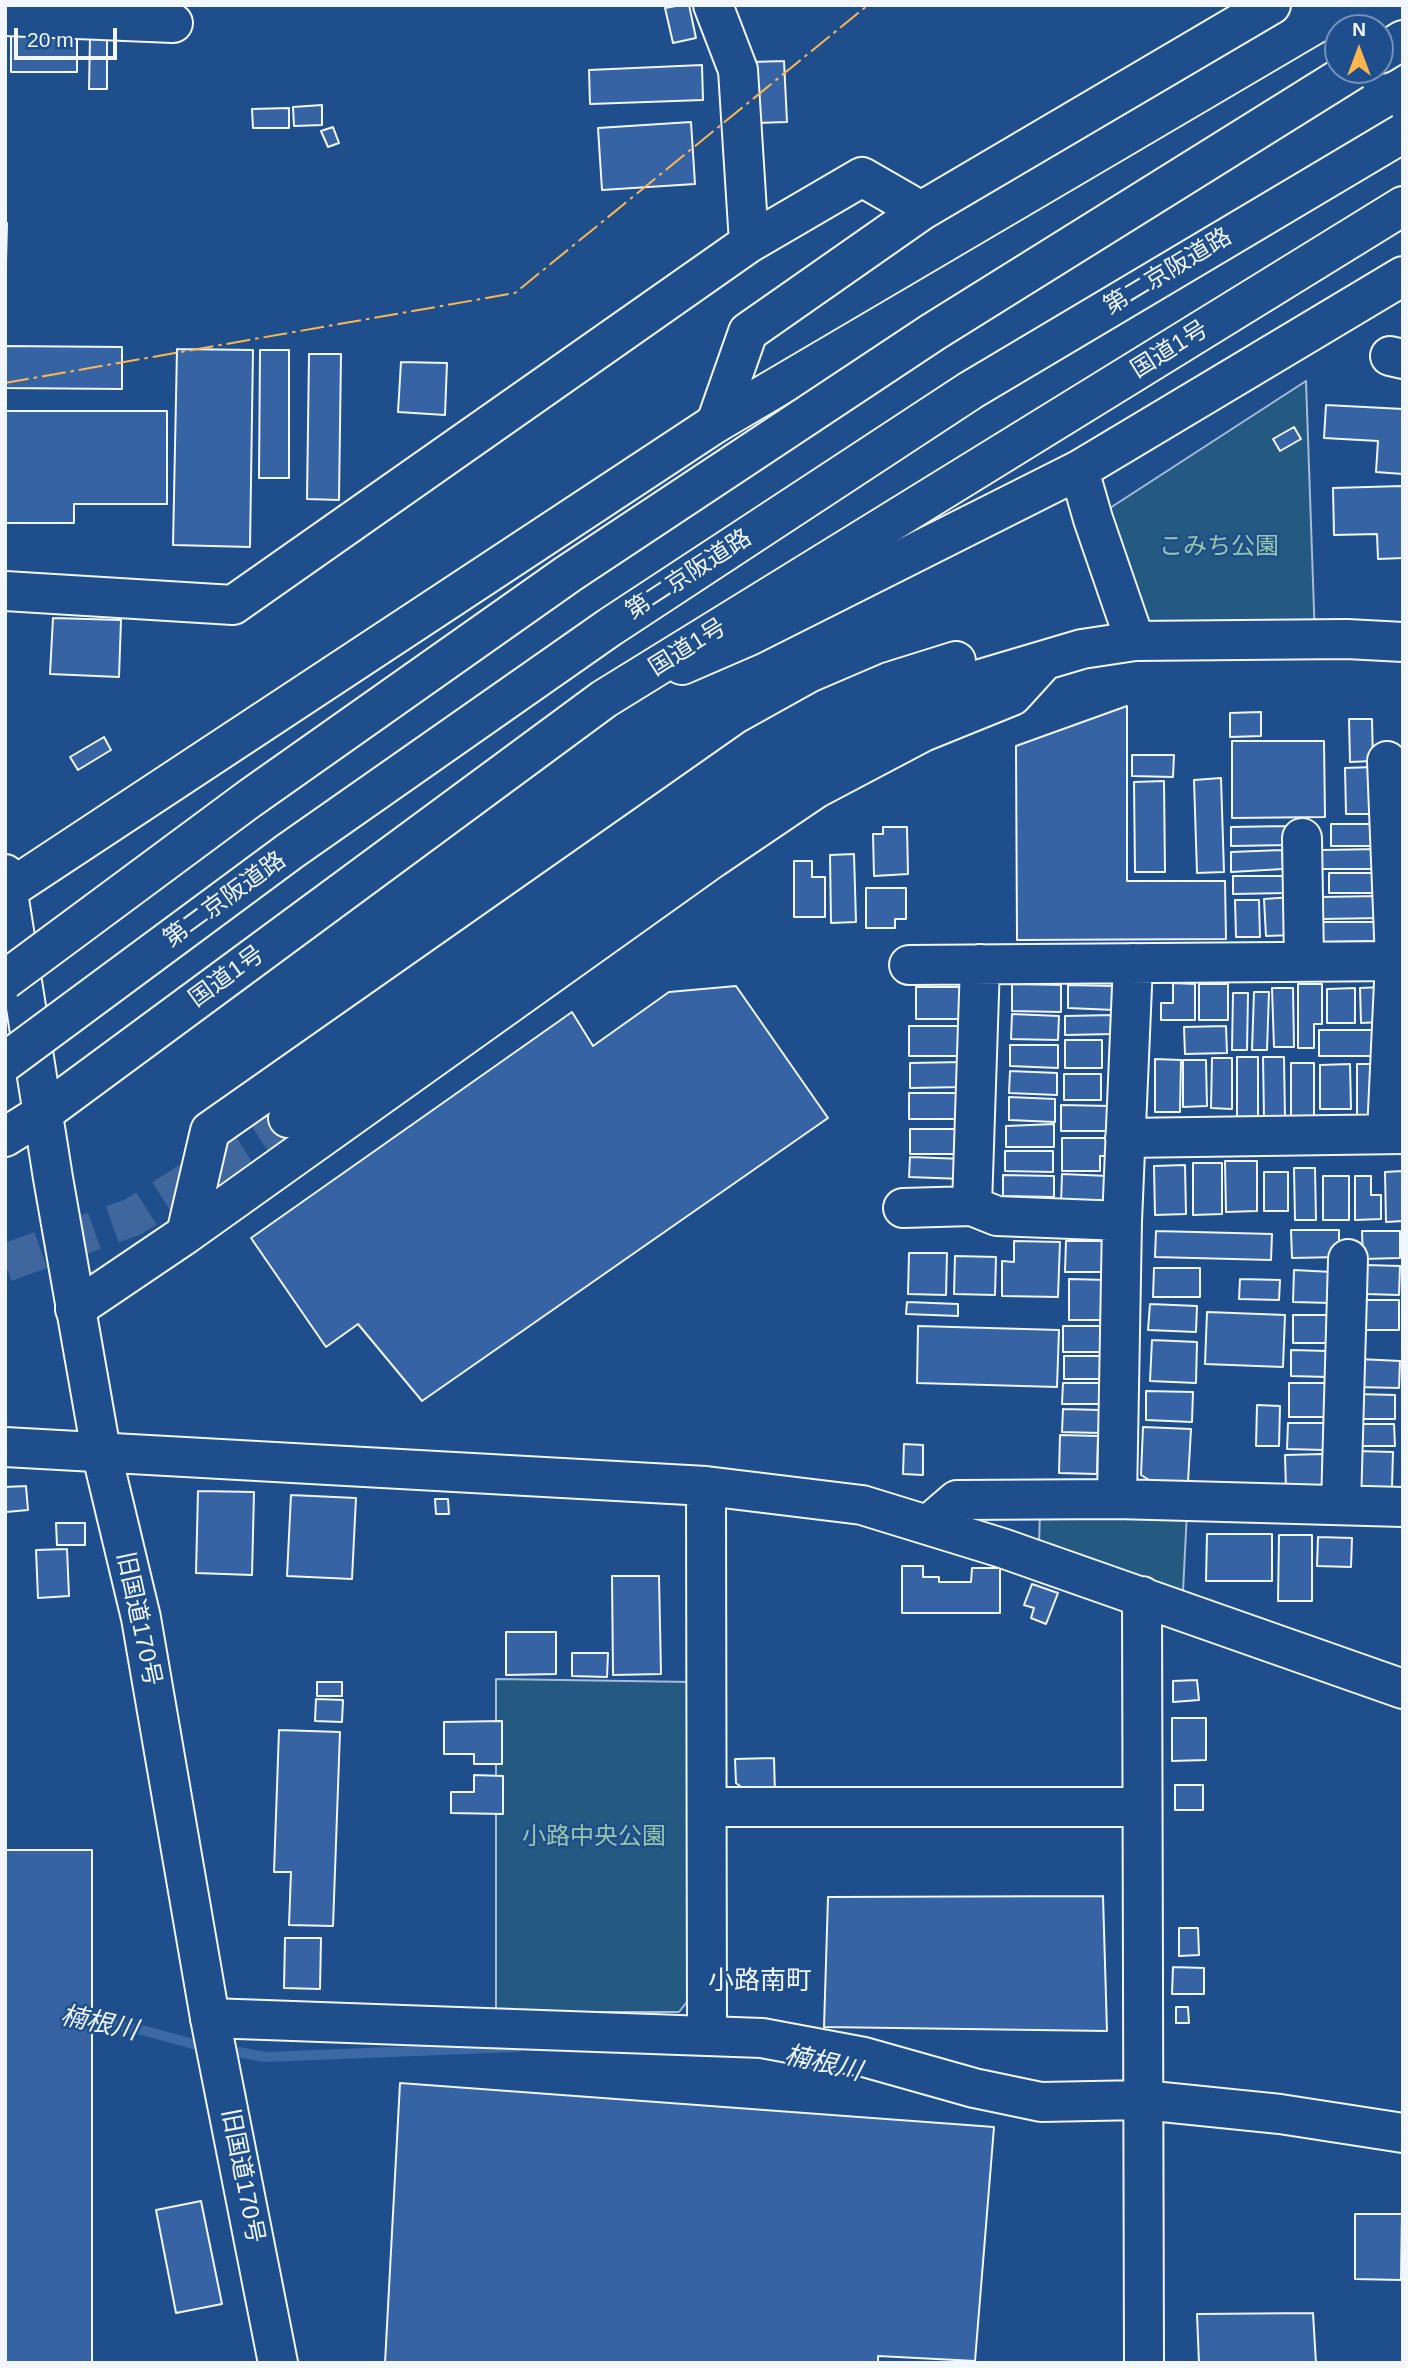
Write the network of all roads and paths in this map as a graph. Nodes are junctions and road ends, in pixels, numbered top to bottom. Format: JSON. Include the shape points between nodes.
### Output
{"nodes":[{"id":1,"x":713,"y":5,"type":"edge"},
{"id":2,"x":1271,"y":5,"type":"edge"},
{"id":3,"x":5,"y":16,"type":"edge"},
{"id":4,"x":173,"y":23,"type":"dead end"},
{"id":5,"x":1324,"y":65,"type":"edge"},
{"id":6,"x":1331,"y":84,"type":"edge"},
{"id":7,"x":1403,"y":133,"type":"edge"},
{"id":8,"x":1403,"y":206,"type":"edge"},
{"id":9,"x":921,"y":211,"type":"junction"},
{"id":10,"x":749,"y":243,"type":"junction"},
{"id":11,"x":1403,"y":276,"type":"edge"},
{"id":12,"x":716,"y":423,"type":"junction"},
{"id":13,"x":1079,"y":470,"type":"junction"},
{"id":14,"x":5,"y":591,"type":"edge"},
{"id":15,"x":1135,"y":641,"type":"junction"},
{"id":16,"x":1403,"y":642,"type":"edge"},
{"id":17,"x":1046,"y":658,"type":"junction"},
{"id":18,"x":604,"y":699,"type":"junction"},
{"id":19,"x":1387,"y":761,"type":"dead end"},
{"id":20,"x":1302,"y":838,"type":"dead end"},
{"id":21,"x":6,"y":886,"type":"edge"},
{"id":22,"x":1304,"y":961,"type":"junction"},
{"id":23,"x":1399,"y":961,"type":"edge"},
{"id":24,"x":1133,"y":963,"type":"junction"},
{"id":25,"x":980,"y":964,"type":"junction"},
{"id":26,"x":909,"y":965,"type":"dead end"},
{"id":27,"x":5,"y":980,"type":"edge"},
{"id":28,"x":5,"y":1062,"type":"edge"},
{"id":29,"x":43,"y":1113,"type":"junction"},
{"id":30,"x":288,"y":1118,"type":"tunnel mouth"},
{"id":31,"x":1395,"y":1134,"type":"edge"},
{"id":32,"x":5,"y":1137,"type":"edge"},
{"id":33,"x":1125,"y":1138,"type":"junction"},
{"id":34,"x":972,"y":1206,"type":"junction"},
{"id":35,"x":903,"y":1208,"type":"dead end"},
{"id":36,"x":1122,"y":1221,"type":"junction"},
{"id":37,"x":186,"y":1234,"type":"junction"},
{"id":38,"x":1348,"y":1259,"type":"dead end"},
{"id":39,"x":75,"y":1309,"type":"junction"},
{"id":40,"x":5,"y":1447,"type":"edge"},
{"id":41,"x":101,"y":1451,"type":"junction"},
{"id":42,"x":706,"y":1486,"type":"junction"},
{"id":43,"x":1116,"y":1499,"type":"junction"},
{"id":44,"x":1341,"y":1505,"type":"junction"},
{"id":45,"x":1403,"y":1507,"type":"edge"},
{"id":46,"x":928,"y":1525,"type":"junction"},
{"id":47,"x":1142,"y":1596,"type":"junction"},
{"id":48,"x":1403,"y":1689,"type":"edge"},
{"id":49,"x":707,"y":1807,"type":"junction"},
{"id":50,"x":1142,"y":1807,"type":"junction"},
{"id":51,"x":211,"y":2018,"type":"junction"},
{"id":52,"x":707,"y":2035,"type":"junction"},
{"id":53,"x":1143,"y":2101,"type":"junction"},
{"id":54,"x":1403,"y":2133,"type":"edge"},
{"id":55,"x":278,"y":2363,"type":"edge"},
{"id":56,"x":1144,"y":2363,"type":"edge"}],
"edges":[{"from":1,"to":10,"type":"main road","via":[[738,70]]},
{"from":2,"to":9,"type":"main road"},
{"from":3,"to":4,"type":"main road"},
{"from":5,"to":12,"type":"main road"},
{"from":6,"to":27,"type":"main road","bridge":true,"via":[[945,325],[568,574],[249,799]]},
{"from":7,"to":28,"type":"main road","name":"第二京阪道路","bridge":true,"via":[[971,390],[610,627],[290,852]]},
{"from":8,"to":18,"type":"main road","name":"国道1号"},
{"from":9,"to":10,"type":"main road","via":[[862,177]]},
{"from":9,"to":12,"type":"main road","via":[[748,332]]},
{"from":10,"to":14,"type":"main road","via":[[233,606]]},
{"from":11,"to":13,"type":"main road"},
{"from":12,"to":21,"type":"main road"},
{"from":13,"to":15,"type":"main road"},
{"from":13,"to":18,"type":"main road","via":[[749,636]]},
{"from":15,"to":16,"type":"main road"},
{"from":15,"to":17,"type":"main road"},
{"from":17,"to":30,"type":"main road","via":[[937,692],[796,761]]},
{"from":17,"to":37,"type":"main road","via":[[1012,696],[923,732],[815,789]]},
{"from":17,"to":37,"type":"main road","via":[[951,661],[826,709],[756,748],[209,1131]]},
{"from":18,"to":29,"type":"main road","name":"国道1号"},
{"from":19,"to":23,"type":"main road"},
{"from":20,"to":22,"type":"main road"},
{"from":21,"to":29,"type":"main road","name":"旧国道170号"},
{"from":22,"to":23,"type":"main road"},
{"from":22,"to":24,"type":"main road"},
{"from":23,"to":31,"type":"main road"},
{"from":24,"to":25,"type":"main road"},
{"from":24,"to":33,"type":"main road"},
{"from":25,"to":26,"type":"main road"},
{"from":25,"to":34,"type":"main road"},
{"from":29,"to":32,"type":"main road","name":"国道1号"},
{"from":29,"to":39,"type":"main road","name":"旧国道170号"},
{"from":31,"to":33,"type":"main road"},
{"from":33,"to":36,"type":"main road"},
{"from":34,"to":35,"type":"main road"},
{"from":34,"to":36,"type":"main road","via":[[997,1216]]},
{"from":36,"to":43,"type":"main road"},
{"from":37,"to":39,"type":"main road"},
{"from":38,"to":44,"type":"main road"},
{"from":39,"to":41,"type":"main road","name":"旧国道170号"},
{"from":40,"to":41,"type":"main road"},
{"from":41,"to":42,"type":"main road"},
{"from":41,"to":51,"type":"main road","name":"旧国道170号","via":[[141,1618]]},
{"from":42,"to":46,"type":"main road","via":[[862,1505]]},
{"from":42,"to":49,"type":"main road"},
{"from":43,"to":44,"type":"main road"},
{"from":43,"to":46,"type":"main road","via":[[957,1500]]},
{"from":44,"to":45,"type":"main road"},
{"from":46,"to":47,"type":"main road"},
{"from":47,"to":48,"type":"main road"},
{"from":47,"to":50,"type":"main road"},
{"from":49,"to":50,"type":"main road"},
{"from":49,"to":52,"type":"main road"},
{"from":50,"to":53,"type":"main road"},
{"from":51,"to":52,"type":"main road"},
{"from":51,"to":55,"type":"main road","name":"旧国道170号"},
{"from":52,"to":53,"type":"main road","via":[[762,2038],[864,2057],[1041,2102]]},
{"from":53,"to":54,"type":"main road","via":[[1280,2114]]},
{"from":53,"to":56,"type":"main road"}]}
